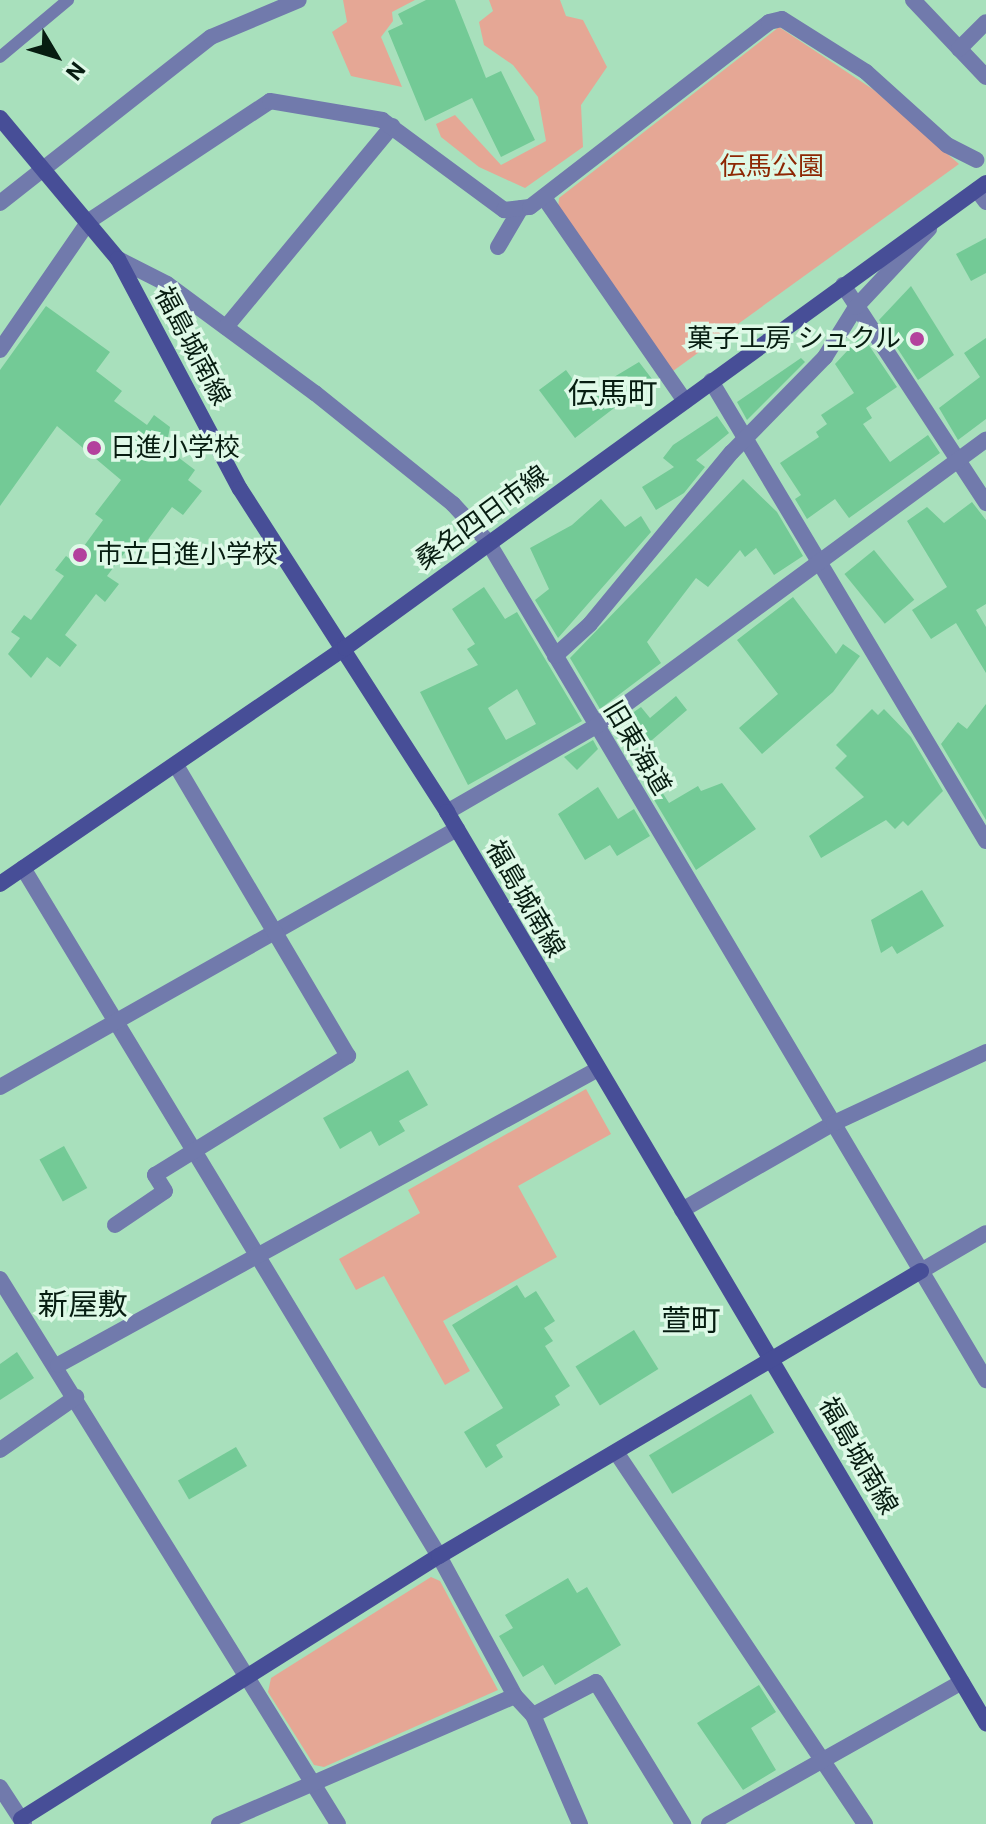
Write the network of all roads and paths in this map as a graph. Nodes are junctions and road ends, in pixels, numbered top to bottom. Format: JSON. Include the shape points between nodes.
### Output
{"nodes":[{"id":1,"x":68,"y":0,"type":"edge"},
{"id":2,"x":299,"y":0,"type":"edge"},
{"id":3,"x":913,"y":0,"type":"edge"},
{"id":4,"x":986,"y":22,"type":"edge"},
{"id":5,"x":959,"y":49,"type":"junction"},
{"id":6,"x":0,"y":57,"type":"edge"},
{"id":7,"x":986,"y":77,"type":"edge"},
{"id":8,"x":0,"y":118,"type":"edge"},
{"id":9,"x":392,"y":126,"type":"junction"},
{"id":10,"x":976,"y":160,"type":"dead end"},
{"id":11,"x":43,"y":166,"type":"junction"},
{"id":12,"x":983,"y":191,"type":"edge"},
{"id":13,"x":545,"y":199,"type":"junction"},
{"id":14,"x":0,"y":203,"type":"edge"},
{"id":15,"x":521,"y":208,"type":"junction"},
{"id":16,"x":941,"y":216,"type":"junction"},
{"id":17,"x":89,"y":221,"type":"junction"},
{"id":18,"x":498,"y":247,"type":"dead end"},
{"id":19,"x":118,"y":259,"type":"junction"},
{"id":20,"x":843,"y":285,"type":"junction"},
{"id":21,"x":856,"y":307,"type":"junction"},
{"id":22,"x":226,"y":327,"type":"junction"},
{"id":23,"x":0,"y":350,"type":"edge"},
{"id":24,"x":711,"y":381,"type":"junction"},
{"id":25,"x":685,"y":401,"type":"junction"},
{"id":26,"x":748,"y":438,"type":"junction"},
{"id":27,"x":986,"y":439,"type":"edge"},
{"id":28,"x":957,"y":463,"type":"junction"},
{"id":29,"x":986,"y":503,"type":"edge"},
{"id":30,"x":488,"y":542,"type":"junction"},
{"id":31,"x":821,"y":562,"type":"junction"},
{"id":32,"x":345,"y":648,"type":"junction"},
{"id":33,"x":555,"y":656,"type":"junction"},
{"id":34,"x":596,"y":726,"type":"junction"},
{"id":35,"x":176,"y":765,"type":"junction"},
{"id":36,"x":447,"y":812,"type":"junction"},
{"id":37,"x":457,"y":829,"type":"junction"},
{"id":38,"x":986,"y":841,"type":"edge"},
{"id":39,"x":23,"y":868,"type":"junction"},
{"id":40,"x":0,"y":884,"type":"edge"},
{"id":41,"x":277,"y":931,"type":"junction"},
{"id":42,"x":114,"y":1021,"type":"junction"},
{"id":43,"x":986,"y":1052,"type":"edge"},
{"id":44,"x":598,"y":1069,"type":"junction"},
{"id":45,"x":0,"y":1087,"type":"edge"},
{"id":46,"x":834,"y":1123,"type":"junction"},
{"id":47,"x":196,"y":1151,"type":"junction"},
{"id":48,"x":682,"y":1210,"type":"junction"},
{"id":49,"x":115,"y":1225,"type":"dead end"},
{"id":50,"x":986,"y":1233,"type":"edge"},
{"id":51,"x":257,"y":1255,"type":"junction"},
{"id":52,"x":921,"y":1271,"type":"junction"},
{"id":53,"x":0,"y":1279,"type":"edge"},
{"id":54,"x":775,"y":1361,"type":"junction"},
{"id":55,"x":58,"y":1365,"type":"junction"},
{"id":56,"x":986,"y":1380,"type":"edge"},
{"id":57,"x":76,"y":1397,"type":"junction"},
{"id":58,"x":0,"y":1450,"type":"edge"},
{"id":59,"x":618,"y":1455,"type":"junction"},
{"id":60,"x":439,"y":1556,"type":"junction"},
{"id":61,"x":248,"y":1674,"type":"junction"},
{"id":62,"x":962,"y":1682,"type":"junction"},
{"id":63,"x":515,"y":1696,"type":"junction"},
{"id":64,"x":533,"y":1715,"type":"junction"},
{"id":65,"x":986,"y":1723,"type":"edge"},
{"id":66,"x":824,"y":1760,"type":"junction"},
{"id":67,"x":312,"y":1783,"type":"junction"},
{"id":68,"x":0,"y":1787,"type":"edge"},
{"id":69,"x":23,"y":1822,"type":"edge"},
{"id":70,"x":219,"y":1824,"type":"edge"},
{"id":71,"x":338,"y":1824,"type":"edge"},
{"id":72,"x":580,"y":1824,"type":"edge"},
{"id":73,"x":683,"y":1824,"type":"edge"},
{"id":74,"x":709,"y":1824,"type":"edge"},
{"id":75,"x":865,"y":1824,"type":"edge"}],
"edges":[{"from":1,"to":6,"type":"lane"},
{"from":2,"to":11,"type":"street","via":[[211,37]]},
{"from":3,"to":5,"type":"street"},
{"from":4,"to":5,"type":"street"},
{"from":5,"to":7,"type":"street"},
{"from":8,"to":11,"type":"main road","name":"福島城南線"},
{"from":9,"to":15,"type":"street","via":[[504,210]]},
{"from":9,"to":17,"type":"street","via":[[354,115],[258,104]]},
{"from":9,"to":22,"type":"street"},
{"from":10,"to":13,"type":"street","via":[[947,145],[866,72],[782,19],[769,22]]},
{"from":11,"to":14,"type":"street"},
{"from":11,"to":17,"type":"main road","name":"福島城南線"},
{"from":12,"to":16,"type":"main road","name":"桑名四日市線"},
{"from":13,"to":15,"type":"street"},
{"from":13,"to":25,"type":"street"},
{"from":15,"to":18,"type":"street"},
{"from":16,"to":20,"type":"main road","name":"桑名四日市線"},
{"from":16,"to":21,"type":"street"},
{"from":17,"to":19,"type":"main road","name":"福島城南線"},
{"from":17,"to":23,"type":"street"},
{"from":19,"to":22,"type":"street","name":"旧東海道","via":[[167,284]]},
{"from":19,"to":32,"type":"main road","name":"福島城南線","via":[[240,489]]},
{"from":20,"to":21,"type":"street"},
{"from":20,"to":24,"type":"main road","name":"桑名四日市線"},
{"from":21,"to":26,"type":"street","via":[[825,357]]},
{"from":21,"to":28,"type":"street"},
{"from":22,"to":30,"type":"street","name":"旧東海道","via":[[453,504]]},
{"from":24,"to":25,"type":"main road","name":"桑名四日市線"},
{"from":24,"to":26,"type":"street"},
{"from":25,"to":30,"type":"main road","name":"桑名四日市線"},
{"from":26,"to":31,"type":"street"},
{"from":26,"to":33,"type":"street","via":[[590,624]]},
{"from":27,"to":28,"type":"street"},
{"from":28,"to":29,"type":"street"},
{"from":28,"to":31,"type":"street"},
{"from":30,"to":32,"type":"main road","name":"桑名四日市線"},
{"from":30,"to":33,"type":"street","name":"旧東海道"},
{"from":31,"to":34,"type":"street"},
{"from":31,"to":38,"type":"street"},
{"from":32,"to":35,"type":"main road","name":"桑名四日市線"},
{"from":32,"to":36,"type":"main road","name":"福島城南線"},
{"from":33,"to":34,"type":"street","name":"旧東海道"},
{"from":34,"to":36,"type":"street"},
{"from":34,"to":46,"type":"street","name":"旧東海道"},
{"from":35,"to":39,"type":"main road","name":"桑名四日市線"},
{"from":35,"to":41,"type":"street"},
{"from":36,"to":37,"type":"main road","name":"福島城南線"},
{"from":37,"to":41,"type":"street"},
{"from":37,"to":44,"type":"main road","name":"福島城南線"},
{"from":39,"to":40,"type":"main road","name":"桑名四日市線"},
{"from":39,"to":42,"type":"street"},
{"from":41,"to":42,"type":"street"},
{"from":41,"to":47,"type":"street","via":[[348,1056]]},
{"from":42,"to":45,"type":"street"},
{"from":42,"to":47,"type":"street"},
{"from":43,"to":46,"type":"street"},
{"from":44,"to":48,"type":"main road","name":"福島城南線"},
{"from":44,"to":51,"type":"street"},
{"from":46,"to":48,"type":"street"},
{"from":46,"to":52,"type":"street","name":"旧東海道"},
{"from":47,"to":49,"type":"street","via":[[155,1175],[165,1191]]},
{"from":47,"to":51,"type":"street"},
{"from":48,"to":54,"type":"main road","name":"福島城南線"},
{"from":50,"to":52,"type":"street"},
{"from":51,"to":55,"type":"street"},
{"from":51,"to":60,"type":"street"},
{"from":52,"to":54,"type":"main road"},
{"from":52,"to":56,"type":"street","name":"旧東海道"},
{"from":53,"to":55,"type":"street"},
{"from":54,"to":59,"type":"main road"},
{"from":54,"to":62,"type":"main road","name":"福島城南線"},
{"from":55,"to":57,"type":"street"},
{"from":57,"to":58,"type":"street"},
{"from":57,"to":61,"type":"street"},
{"from":59,"to":60,"type":"main road"},
{"from":59,"to":66,"type":"street"},
{"from":60,"to":61,"type":"main road"},
{"from":60,"to":63,"type":"street"},
{"from":61,"to":67,"type":"street"},
{"from":61,"to":69,"type":"main road"},
{"from":62,"to":65,"type":"main road","name":"福島城南線"},
{"from":62,"to":66,"type":"street"},
{"from":63,"to":64,"type":"street"},
{"from":63,"to":67,"type":"street"},
{"from":64,"to":72,"type":"street"},
{"from":64,"to":73,"type":"street","via":[[596,1682]]},
{"from":66,"to":74,"type":"street"},
{"from":66,"to":75,"type":"street"},
{"from":67,"to":70,"type":"street"},
{"from":67,"to":71,"type":"street"},
{"from":68,"to":69,"type":"street"}]}
